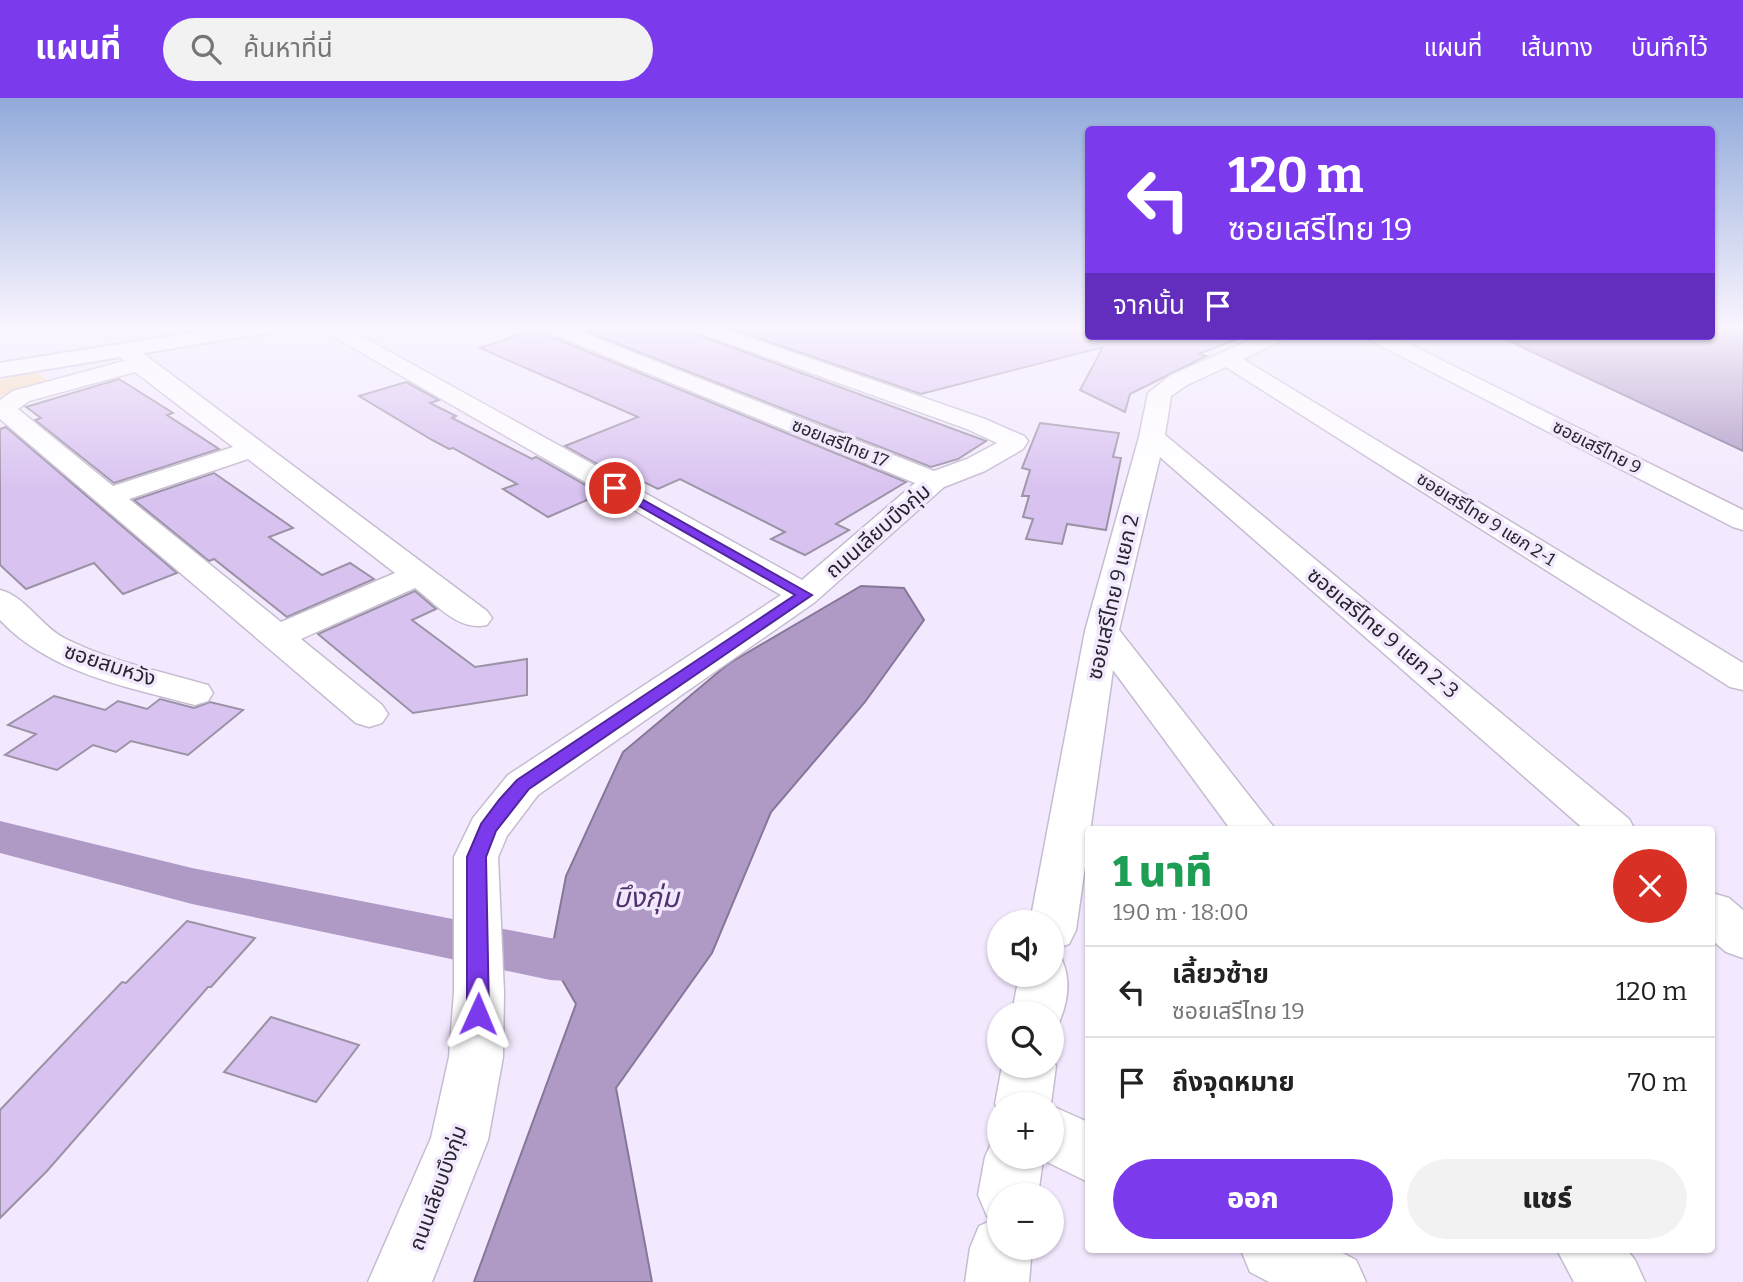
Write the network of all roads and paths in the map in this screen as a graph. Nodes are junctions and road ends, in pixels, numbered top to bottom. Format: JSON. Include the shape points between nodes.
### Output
{"nodes":[{"id":1,"x":60,"y":382,"type":"edge"},
{"id":2,"x":164,"y":382,"type":"edge"},
{"id":3,"x":429,"y":382,"type":"edge"},
{"id":4,"x":689,"y":382,"type":"edge"},
{"id":5,"x":858,"y":382,"type":"edge"},
{"id":6,"x":1176,"y":382,"type":"edge"},
{"id":7,"x":1265,"y":382,"type":"edge"},
{"id":8,"x":1469,"y":382,"type":"edge"},
{"id":9,"x":1152,"y":437,"type":"junction"},
{"id":10,"x":252,"y":449,"type":"junction"},
{"id":11,"x":934,"y":481,"type":"junction"},
{"id":12,"x":109,"y":497,"type":"junction"},
{"id":13,"x":1743,"y":521,"type":"edge"},
{"id":14,"x":419,"y":574,"type":"junction"},
{"id":15,"x":804,"y":595,"type":"junction"},
{"id":16,"x":0,"y":600,"type":"edge"},
{"id":17,"x":475,"y":618,"type":"dead end"},
{"id":18,"x":1102,"y":631,"type":"junction"},
{"id":19,"x":276,"y":637,"type":"junction"},
{"id":20,"x":1743,"y":679,"type":"edge"},
{"id":21,"x":195,"y":693,"type":"dead end"},
{"id":22,"x":369,"y":714,"type":"dead end"},
{"id":23,"x":1252,"y":826,"type":"edge"},
{"id":24,"x":1610,"y":826,"type":"edge"},
{"id":25,"x":1055,"y":910,"type":"edge"},
{"id":26,"x":1715,"y":915,"type":"edge"},
{"id":27,"x":1743,"y":939,"type":"edge"},
{"id":28,"x":1064,"y":1140,"type":"edge"},
{"id":29,"x":1085,"y":1151,"type":"edge"},
{"id":30,"x":1278,"y":1253,"type":"edge"},
{"id":31,"x":1590,"y":1253,"type":"edge"},
{"id":32,"x":1000,"y":1260,"type":"edge"},
{"id":33,"x":400,"y":1282,"type":"edge"},
{"id":34,"x":997,"y":1282,"type":"edge"},
{"id":35,"x":1334,"y":1282,"type":"edge"},
{"id":36,"x":1613,"y":1282,"type":"edge"}],
"edges":[{"from":1,"to":12,"type":"street","via":[[21,396],[3,409]]},
{"from":2,"to":10,"type":"street"},
{"from":3,"to":15,"type":"street"},
{"from":4,"to":11,"type":"street","name":"ซอยเสรีไทย 17"},
{"from":5,"to":11,"type":"street","name":"ถนนเลียบบึงกุ่ม","via":[[1015,441]]},
{"from":6,"to":9,"type":"street","name":"ซอยเสรีไทย 9 แยก 2","via":[[1160,393]]},
{"from":7,"to":20,"type":"street","name":"ซอยเสรีไทย 9 แยก 2-1"},
{"from":8,"to":13,"type":"street","name":"ซอยเสรีไทย 9"},
{"from":9,"to":18,"type":"street","name":"ซอยเสรีไทย 9 แยก 2"},
{"from":9,"to":24,"type":"street","name":"ซอยเสรีไทย 9 แยก 2-3"},
{"from":10,"to":12,"type":"street"},
{"from":10,"to":14,"type":"street"},
{"from":11,"to":15,"type":"street","name":"ถนนเลียบบึงกุ่ม"},
{"from":12,"to":19,"type":"street"},
{"from":14,"to":17,"type":"street"},
{"from":14,"to":19,"type":"street"},
{"from":15,"to":33,"type":"street","name":"ถนนเลียบบึงกุ่ม","via":[[523,785],[488,829],[476,857],[476,1057],[459,1140]]},
{"from":16,"to":21,"type":"street","name":"ซอยสมหวัง","via":[[49,644]]},
{"from":18,"to":23,"type":"street"},
{"from":18,"to":25,"type":"street","name":"ซอยเสรีไทย 9 แยก 2"},
{"from":19,"to":22,"type":"street"},
{"from":26,"to":27,"type":"street"},
{"from":28,"to":29,"type":"street"},
{"from":30,"to":35,"type":"street"},
{"from":31,"to":36,"type":"street"},
{"from":32,"to":34,"type":"street"}]}
